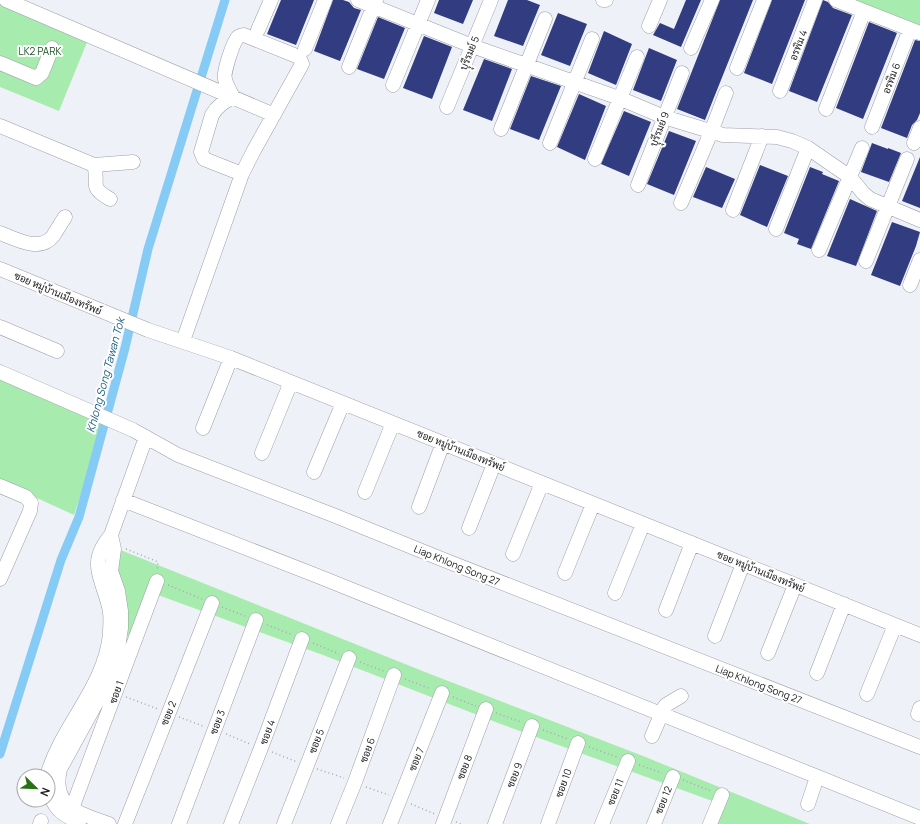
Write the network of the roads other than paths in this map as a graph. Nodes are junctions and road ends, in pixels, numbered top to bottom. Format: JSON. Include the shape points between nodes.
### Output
{"nodes":[{"id":1,"x":6,"y":0,"type":"edge"},
{"id":2,"x":270,"y":0,"type":"edge"},
{"id":3,"x":325,"y":0,"type":"edge"},
{"id":4,"x":358,"y":0,"type":"edge"},
{"id":5,"x":428,"y":0,"type":"edge"},
{"id":6,"x":491,"y":0,"type":"edge"},
{"id":7,"x":660,"y":0,"type":"edge"},
{"id":8,"x":712,"y":0,"type":"edge"},
{"id":9,"x":764,"y":0,"type":"edge"},
{"id":10,"x":815,"y":0,"type":"edge"},
{"id":11,"x":836,"y":0,"type":"edge"},
{"id":12,"x":374,"y":3,"type":"edge"},
{"id":13,"x":864,"y":11,"type":"junction"},
{"id":14,"x":545,"y":19,"type":"dead end"},
{"id":15,"x":418,"y":24,"type":"junction"},
{"id":16,"x":649,"y":26,"type":"dead end"},
{"id":17,"x":258,"y":30,"type":"dead end"},
{"id":18,"x":915,"y":31,"type":"edge"},
{"id":19,"x":592,"y":38,"type":"dead end"},
{"id":20,"x":472,"y":46,"type":"junction"},
{"id":21,"x":52,"y":48,"type":"dead end"},
{"id":22,"x":691,"y":48,"type":"dead end"},
{"id":23,"x":305,"y":49,"type":"dead end"},
{"id":24,"x":637,"y":57,"type":"dead end"},
{"id":25,"x":0,"y":63,"type":"edge"},
{"id":26,"x":526,"y":66,"type":"junction"},
{"id":27,"x":349,"y":67,"type":"dead end"},
{"id":28,"x":736,"y":68,"type":"dead end"},
{"id":29,"x":682,"y":73,"type":"dead end"},
{"id":30,"x":574,"y":82,"type":"junction"},
{"id":31,"x":393,"y":85,"type":"dead end"},
{"id":32,"x":780,"y":91,"type":"dead end"},
{"id":33,"x":726,"y":93,"type":"dead end"},
{"id":34,"x":230,"y":95,"type":"junction"},
{"id":35,"x":619,"y":98,"type":"junction"},
{"id":36,"x":447,"y":107,"type":"dead end"},
{"id":37,"x":826,"y":109,"type":"dead end"},
{"id":38,"x":274,"y":115,"type":"junction"},
{"id":39,"x":664,"y":117,"type":"junction"},
{"id":40,"x":0,"y":126,"type":"edge"},
{"id":41,"x":872,"y":127,"type":"dead end"},
{"id":42,"x":920,"y":128,"type":"edge"},
{"id":43,"x":500,"y":129,"type":"dead end"},
{"id":44,"x":711,"y":132,"type":"junction"},
{"id":45,"x":762,"y":136,"type":"junction"},
{"id":46,"x":550,"y":143,"type":"dead end"},
{"id":47,"x":914,"y":143,"type":"dead end"},
{"id":48,"x":808,"y":148,"type":"junction"},
{"id":49,"x":862,"y":148,"type":"dead end"},
{"id":50,"x":595,"y":159,"type":"dead end"},
{"id":51,"x":907,"y":160,"type":"dead end"},
{"id":52,"x":133,"y":162,"type":"dead end"},
{"id":53,"x":94,"y":165,"type":"junction"},
{"id":54,"x":242,"y":174,"type":"junction"},
{"id":55,"x":850,"y":177,"type":"junction"},
{"id":56,"x":638,"y":185,"type":"dead end"},
{"id":57,"x":110,"y":199,"type":"dead end"},
{"id":58,"x":681,"y":202,"type":"dead end"},
{"id":59,"x":888,"y":206,"type":"junction"},
{"id":60,"x":733,"y":210,"type":"dead end"},
{"id":61,"x":65,"y":217,"type":"dead end"},
{"id":62,"x":920,"y":220,"type":"edge"},
{"id":63,"x":776,"y":229,"type":"dead end"},
{"id":64,"x":0,"y":233,"type":"edge"},
{"id":65,"x":819,"y":250,"type":"dead end"},
{"id":66,"x":920,"y":260,"type":"edge"},
{"id":67,"x":866,"y":261,"type":"dead end"},
{"id":68,"x":0,"y":269,"type":"edge"},
{"id":69,"x":910,"y":285,"type":"dead end"},
{"id":70,"x":0,"y":327,"type":"edge"},
{"id":71,"x":183,"y":342,"type":"junction"},
{"id":72,"x":57,"y":351,"type":"dead end"},
{"id":73,"x":231,"y":358,"type":"junction"},
{"id":74,"x":0,"y":372,"type":"edge"},
{"id":75,"x":291,"y":382,"type":"junction"},
{"id":76,"x":343,"y":402,"type":"junction"},
{"id":77,"x":394,"y":423,"type":"junction"},
{"id":78,"x":203,"y":428,"type":"dead end"},
{"id":79,"x":146,"y":437,"type":"junction"},
{"id":80,"x":443,"y":443,"type":"junction"},
{"id":81,"x":262,"y":452,"type":"dead end"},
{"id":82,"x":494,"y":464,"type":"junction"},
{"id":83,"x":314,"y":472,"type":"dead end"},
{"id":84,"x":542,"y":483,"type":"junction"},
{"id":85,"x":0,"y":486,"type":"edge"},
{"id":86,"x":365,"y":492,"type":"dead end"},
{"id":87,"x":123,"y":500,"type":"junction"},
{"id":88,"x":593,"y":504,"type":"junction"},
{"id":89,"x":419,"y":507,"type":"dead end"},
{"id":90,"x":643,"y":524,"type":"junction"},
{"id":91,"x":469,"y":528,"type":"dead end"},
{"id":92,"x":692,"y":543,"type":"junction"},
{"id":93,"x":513,"y":554,"type":"dead end"},
{"id":94,"x":743,"y":564,"type":"junction"},
{"id":95,"x":565,"y":573,"type":"dead end"},
{"id":96,"x":0,"y":579,"type":"edge"},
{"id":97,"x":157,"y":581,"type":"road end"},
{"id":98,"x":795,"y":585,"type":"junction"},
{"id":99,"x":615,"y":593,"type":"dead end"},
{"id":100,"x":212,"y":603,"type":"road end"},
{"id":101,"x":844,"y":604,"type":"junction"},
{"id":102,"x":666,"y":610,"type":"dead end"},
{"id":103,"x":256,"y":620,"type":"road end"},
{"id":104,"x":895,"y":625,"type":"junction"},
{"id":105,"x":920,"y":635,"type":"edge"},
{"id":106,"x":715,"y":636,"type":"dead end"},
{"id":107,"x":302,"y":639,"type":"road end"},
{"id":108,"x":768,"y":653,"type":"dead end"},
{"id":109,"x":349,"y":658,"type":"road end"},
{"id":110,"x":817,"y":673,"type":"dead end"},
{"id":111,"x":394,"y":675,"type":"road end"},
{"id":112,"x":102,"y":692,"type":"junction"},
{"id":113,"x":442,"y":693,"type":"road end"},
{"id":114,"x":867,"y":694,"type":"dead end"},
{"id":115,"x":681,"y":696,"type":"dead end"},
{"id":116,"x":486,"y":709,"type":"road end"},
{"id":117,"x":661,"y":715,"type":"junction"},
{"id":118,"x":532,"y":726,"type":"road end"},
{"id":119,"x":652,"y":736,"type":"dead end"},
{"id":120,"x":578,"y":743,"type":"road end"},
{"id":121,"x":920,"y":747,"type":"edge"},
{"id":122,"x":628,"y":761,"type":"road end"},
{"id":123,"x":49,"y":768,"type":"edge"},
{"id":124,"x":673,"y":776,"type":"road end"},
{"id":125,"x":817,"y":777,"type":"junction"},
{"id":126,"x":722,"y":795,"type":"road end"},
{"id":127,"x":74,"y":803,"type":"dead end"},
{"id":128,"x":808,"y":804,"type":"dead end"},
{"id":129,"x":56,"y":807,"type":"edge"},
{"id":130,"x":920,"y":818,"type":"edge"},
{"id":131,"x":444,"y":821,"type":"edge"},
{"id":132,"x":85,"y":824,"type":"edge"},
{"id":133,"x":109,"y":824,"type":"edge"},
{"id":134,"x":125,"y":824,"type":"edge"},
{"id":135,"x":179,"y":824,"type":"edge"},
{"id":136,"x":231,"y":824,"type":"edge"},
{"id":137,"x":284,"y":824,"type":"edge"},
{"id":138,"x":338,"y":824,"type":"edge"},
{"id":139,"x":390,"y":824,"type":"edge"},
{"id":140,"x":495,"y":824,"type":"edge"},
{"id":141,"x":548,"y":824,"type":"edge"},
{"id":142,"x":602,"y":824,"type":"edge"},
{"id":143,"x":654,"y":824,"type":"edge"},
{"id":144,"x":710,"y":824,"type":"edge"}],
"edges":[{"from":1,"to":34,"type":"street"},
{"from":2,"to":17,"type":"street"},
{"from":3,"to":23,"type":"street"},
{"from":4,"to":12,"type":"street"},
{"from":5,"to":15,"type":"street"},
{"from":6,"to":20,"type":"street","name":"บุุรีรมย์ 5"},
{"from":7,"to":16,"type":"street"},
{"from":8,"to":22,"type":"street"},
{"from":9,"to":28,"type":"street"},
{"from":10,"to":32,"type":"street","name":"อรพิม 4"},
{"from":11,"to":13,"type":"street"},
{"from":12,"to":15,"type":"street"},
{"from":12,"to":27,"type":"street"},
{"from":13,"to":18,"type":"street"},
{"from":13,"to":37,"type":"street"},
{"from":14,"to":26,"type":"street"},
{"from":15,"to":20,"type":"street"},
{"from":15,"to":31,"type":"street"},
{"from":18,"to":41,"type":"street","name":"อรพิม 6"},
{"from":19,"to":30,"type":"street"},
{"from":20,"to":26,"type":"street"},
{"from":20,"to":36,"type":"street","name":"บุุรีรมย์ 5"},
{"from":21,"to":25,"type":"street","via":[[42,73],[36,78]]},
{"from":24,"to":35,"type":"street"},
{"from":26,"to":30,"type":"street"},
{"from":26,"to":43,"type":"street"},
{"from":29,"to":39,"type":"street","name":"บุุรีรมย์ 9"},
{"from":30,"to":35,"type":"street"},
{"from":30,"to":46,"type":"street"},
{"from":33,"to":44,"type":"street"},
{"from":34,"to":38,"type":"street"},
{"from":34,"to":38,"type":"street","via":[[224,75],[231,51],[241,35],[299,57],[301,68]]},
{"from":34,"to":54,"type":"street","via":[[212,115],[201,152],[204,159]]},
{"from":35,"to":39,"type":"street"},
{"from":35,"to":50,"type":"street"},
{"from":38,"to":54,"type":"street"},
{"from":39,"to":44,"type":"street"},
{"from":39,"to":56,"type":"street","name":"บุุรีรมย์ 9"},
{"from":40,"to":53,"type":"street"},
{"from":42,"to":47,"type":"street"},
{"from":44,"to":45,"type":"street","via":[[723,135]]},
{"from":44,"to":58,"type":"street"},
{"from":45,"to":48,"type":"street","via":[[776,137]]},
{"from":45,"to":60,"type":"street"},
{"from":48,"to":55,"type":"street"},
{"from":48,"to":63,"type":"street"},
{"from":49,"to":55,"type":"street"},
{"from":51,"to":59,"type":"street"},
{"from":52,"to":53,"type":"street"},
{"from":53,"to":57,"type":"street","via":[[97,190]]},
{"from":54,"to":71,"type":"street"},
{"from":55,"to":59,"type":"street","via":[[870,199]]},
{"from":55,"to":65,"type":"street"},
{"from":59,"to":62,"type":"street"},
{"from":59,"to":67,"type":"street"},
{"from":61,"to":64,"type":"street","via":[[52,237],[37,245]]},
{"from":66,"to":69,"type":"street"},
{"from":68,"to":71,"type":"street","name":"ซอย หมู่บ้านเมืองทรัพย์","via":[[116,318]]},
{"from":70,"to":72,"type":"street"},
{"from":71,"to":73,"type":"street","name":"ซอย หมู่บ้านเมืองทรัพย์"},
{"from":73,"to":75,"type":"street","name":"ซอย หมู่บ้านเมืองทรัพย์"},
{"from":73,"to":78,"type":"street"},
{"from":74,"to":79,"type":"street","name":"Liap Khlong Song 27"},
{"from":75,"to":76,"type":"street","name":"ซอย หมู่บ้านเมืองทรัพย์"},
{"from":75,"to":81,"type":"street"},
{"from":76,"to":77,"type":"street","name":"ซอย หมู่บ้านเมืองทรัพย์"},
{"from":76,"to":83,"type":"street"},
{"from":77,"to":80,"type":"street","name":"ซอย หมู่บ้านเมืองทรัพย์"},
{"from":77,"to":86,"type":"street"},
{"from":79,"to":87,"type":"street"},
{"from":79,"to":121,"type":"street","name":"Liap Khlong Song 27","via":[[178,455]]},
{"from":80,"to":82,"type":"street","name":"ซอย หมู่บ้านเมืองทรัพย์"},
{"from":80,"to":89,"type":"street"},
{"from":82,"to":84,"type":"street","name":"ซอย หมู่บ้านเมืองทรัพย์"},
{"from":82,"to":91,"type":"street"},
{"from":84,"to":88,"type":"street","name":"ซอย หมู่บ้านเมืองทรัพย์"},
{"from":84,"to":93,"type":"street"},
{"from":85,"to":96,"type":"street","via":[[26,497],[31,503],[30,511]]},
{"from":87,"to":112,"type":"street","via":[[112,539],[102,548],[98,557],[98,566],[121,628],[118,649]]},
{"from":87,"to":117,"type":"street"},
{"from":88,"to":90,"type":"street","name":"ซอย หมู่บ้านเมืองทรัพย์"},
{"from":88,"to":95,"type":"street"},
{"from":90,"to":92,"type":"street","name":"ซอย หมู่บ้านเมืองทรัพย์"},
{"from":90,"to":99,"type":"street"},
{"from":92,"to":94,"type":"street","name":"ซอย หมู่บ้านเมืองทรัพย์"},
{"from":92,"to":102,"type":"street"},
{"from":94,"to":98,"type":"street","name":"ซอย หมู่บ้านเมืองทรัพย์"},
{"from":94,"to":106,"type":"street"},
{"from":97,"to":112,"type":"street","name":"ซอย 1"},
{"from":98,"to":101,"type":"street","name":"ซอย หมู่บ้านเมืองทรัพย์"},
{"from":98,"to":108,"type":"street"},
{"from":100,"to":134,"type":"street","name":"ซอย 2"},
{"from":101,"to":104,"type":"street","name":"ซอย หมู่บ้านเมืองทรัพย์"},
{"from":101,"to":110,"type":"street"},
{"from":103,"to":135,"type":"street","name":"ซอย 3"},
{"from":104,"to":105,"type":"street","name":"ซอย หมู่บ้านเมืองทรัพย์"},
{"from":104,"to":114,"type":"street"},
{"from":107,"to":136,"type":"street","name":"ซอย 4"},
{"from":109,"to":137,"type":"street","name":"ซอย 5"},
{"from":111,"to":138,"type":"street","name":"ซอย 6"},
{"from":112,"to":123,"type":"street","via":[[60,742]]},
{"from":112,"to":127,"type":"street","name":"ซอย 1"},
{"from":112,"to":133,"type":"street","via":[[60,769],[58,784],[62,797],[71,809]]},
{"from":113,"to":139,"type":"street","name":"ซอย 7"},
{"from":115,"to":117,"type":"street","via":[[666,705]]},
{"from":116,"to":131,"type":"street","name":"ซอย 8"},
{"from":117,"to":119,"type":"street"},
{"from":117,"to":125,"type":"street"},
{"from":118,"to":140,"type":"street","name":"ซอย 9"},
{"from":120,"to":141,"type":"street","name":"ซอย 10"},
{"from":122,"to":142,"type":"street","name":"ซอย 11"},
{"from":124,"to":143,"type":"street","name":"ซอย 12"},
{"from":125,"to":128,"type":"street"},
{"from":125,"to":130,"type":"street"},
{"from":126,"to":144,"type":"street"},
{"from":129,"to":132,"type":"street","via":[[61,813]]}]}
